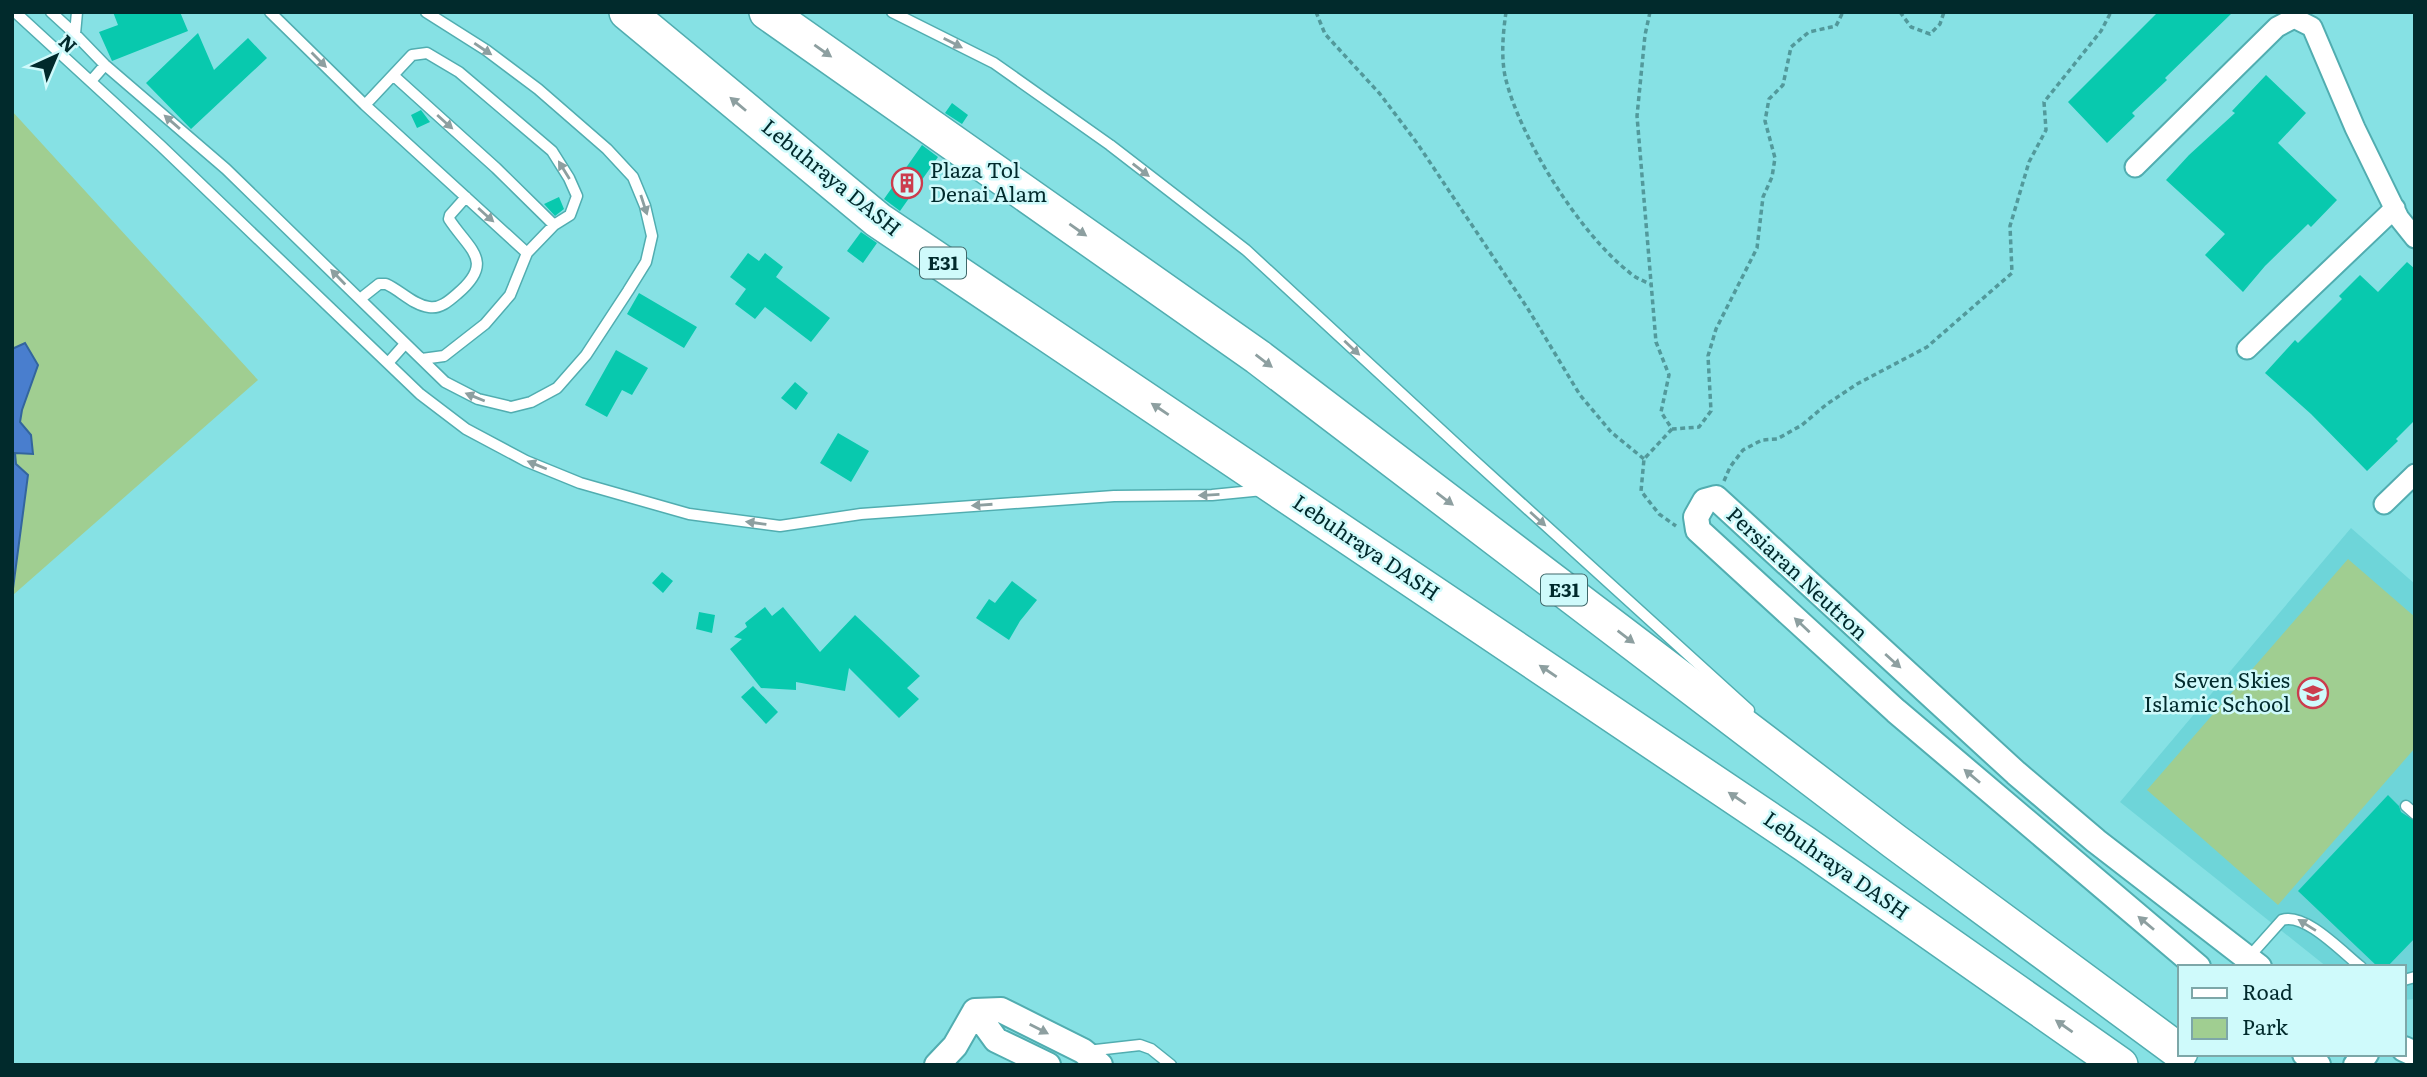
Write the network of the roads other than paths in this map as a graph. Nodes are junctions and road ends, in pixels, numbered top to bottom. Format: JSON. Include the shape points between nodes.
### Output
{"nodes":[{"id":1,"x":15,"y":12,"type":"edge"},
{"id":2,"x":51,"y":12,"type":"edge"},
{"id":3,"x":76,"y":12,"type":"edge"},
{"id":4,"x":271,"y":12,"type":"edge"},
{"id":5,"x":426,"y":12,"type":"edge"},
{"id":6,"x":627,"y":12,"type":"edge"},
{"id":7,"x":767,"y":12,"type":"edge"},
{"id":8,"x":892,"y":12,"type":"edge"},
{"id":9,"x":75,"y":34,"type":"junction"},
{"id":10,"x":105,"y":65,"type":"junction"},
{"id":11,"x":394,"y":76,"type":"junction"},
{"id":12,"x":91,"y":81,"type":"junction"},
{"id":13,"x":365,"y":105,"type":"junction"},
{"id":14,"x":2135,"y":167,"type":"dead end"},
{"id":15,"x":466,"y":197,"type":"junction"},
{"id":16,"x":2395,"y":208,"type":"junction"},
{"id":17,"x":554,"y":225,"type":"junction"},
{"id":18,"x":2415,"y":238,"type":"edge"},
{"id":19,"x":527,"y":253,"type":"junction"},
{"id":20,"x":360,"y":299,"type":"junction"},
{"id":21,"x":404,"y":345,"type":"junction"},
{"id":22,"x":2247,"y":349,"type":"dead end"},
{"id":23,"x":422,"y":359,"type":"junction"},
{"id":24,"x":388,"y":362,"type":"junction"},
{"id":25,"x":2415,"y":474,"type":"edge"},
{"id":26,"x":1277,"y":488,"type":"junction"},
{"id":27,"x":2384,"y":504,"type":"dead end"},
{"id":28,"x":1762,"y":722,"type":"dead end"},
{"id":29,"x":1793,"y":749,"type":"dead end"},
{"id":30,"x":2406,"y":806,"type":"dead end"},
{"id":31,"x":2415,"y":814,"type":"edge"},
{"id":32,"x":1894,"y":841,"type":"junction"},
{"id":33,"x":2254,"y":962,"type":"edge"},
{"id":34,"x":2196,"y":965,"type":"edge"},
{"id":35,"x":2359,"y":965,"type":"edge"},
{"id":36,"x":975,"y":1012,"type":"junction"},
{"id":37,"x":2178,"y":1050,"type":"edge"},
{"id":38,"x":1092,"y":1058,"type":"edge"},
{"id":39,"x":937,"y":1065,"type":"edge"},
{"id":40,"x":1048,"y":1065,"type":"edge"},
{"id":41,"x":1171,"y":1065,"type":"edge"},
{"id":42,"x":2120,"y":1065,"type":"edge"}],
"edges":[{"from":1,"to":12,"type":"lane"},
{"from":2,"to":9,"type":"lane"},
{"from":3,"to":9,"type":"lane"},
{"from":4,"to":13,"type":"lane","one_way":true},
{"from":5,"to":23,"type":"lane","one_way":true,"via":[[538,89],[607,149],[633,177],[652,236],[646,262],[586,355],[557,388],[531,402],[511,407],[478,399],[445,382]]},
{"from":26,"to":6,"type":"highway","name":"Lebuhraya DASH","number":"E31","one_way":true,"via":[[878,220]]},
{"from":7,"to":32,"type":"highway","number":"E31","one_way":true,"via":[[1258,357]]},
{"from":8,"to":28,"type":"lane","one_way":true,"via":[[993,63],[1110,145],[1246,250]]},
{"from":9,"to":10,"type":"lane"},
{"from":10,"to":12,"type":"lane"},
{"from":20,"to":10,"type":"lane","one_way":true,"via":[[226,169]]},
{"from":11,"to":13,"type":"lane"},
{"from":11,"to":17,"type":"lane","one_way":true},
{"from":17,"to":11,"type":"lane","one_way":true,"via":[[570,215],[577,196],[552,151],[459,72],[427,53],[412,55]]},
{"from":12,"to":24,"type":"lane"},
{"from":13,"to":15,"type":"lane"},
{"from":14,"to":16,"type":"street","via":[[2277,27],[2294,18],[2312,27]]},
{"from":15,"to":19,"type":"lane","one_way":true},
{"from":15,"to":20,"type":"lane","via":[[449,219],[474,250],[478,265],[464,288],[437,308],[425,307],[386,284]]},
{"from":16,"to":18,"type":"street"},
{"from":16,"to":22,"type":"street"},
{"from":17,"to":19,"type":"lane"},
{"from":19,"to":23,"type":"lane","via":[[510,295],[485,324],[444,356]]},
{"from":20,"to":21,"type":"lane"},
{"from":21,"to":23,"type":"lane"},
{"from":21,"to":24,"type":"lane"},
{"from":26,"to":24,"type":"lane","one_way":true,"via":[[874,513],[780,526],[689,514],[580,483],[526,461],[466,429]]},
{"from":25,"to":27,"type":"street"},
{"from":42,"to":26,"type":"highway","name":"Lebuhraya DASH","number":"E31","one_way":true,"via":[[1805,844]]},
{"from":29,"to":32,"type":"lane"},
{"from":30,"to":31,"type":"lane"},
{"from":32,"to":37,"type":"highway","number":"E31"},
{"from":34,"to":33,"type":"street","name":"Persiaran Neutron","one_way":true,"via":[[1896,711],[1698,530],[1696,517],[1705,501],[1716,498],[2096,841]]},
{"from":35,"to":33,"type":"lane","one_way":true,"via":[[2303,920],[2290,918],[2282,920]]},
{"from":36,"to":38,"type":"street","one_way":true,"via":[[1001,1010]]},
{"from":36,"to":39,"type":"street","via":[[955,1046]]},
{"from":36,"to":40,"type":"street","via":[[996,1040]]},
{"from":38,"to":41,"type":"lane","via":[[1140,1045]]}]}
